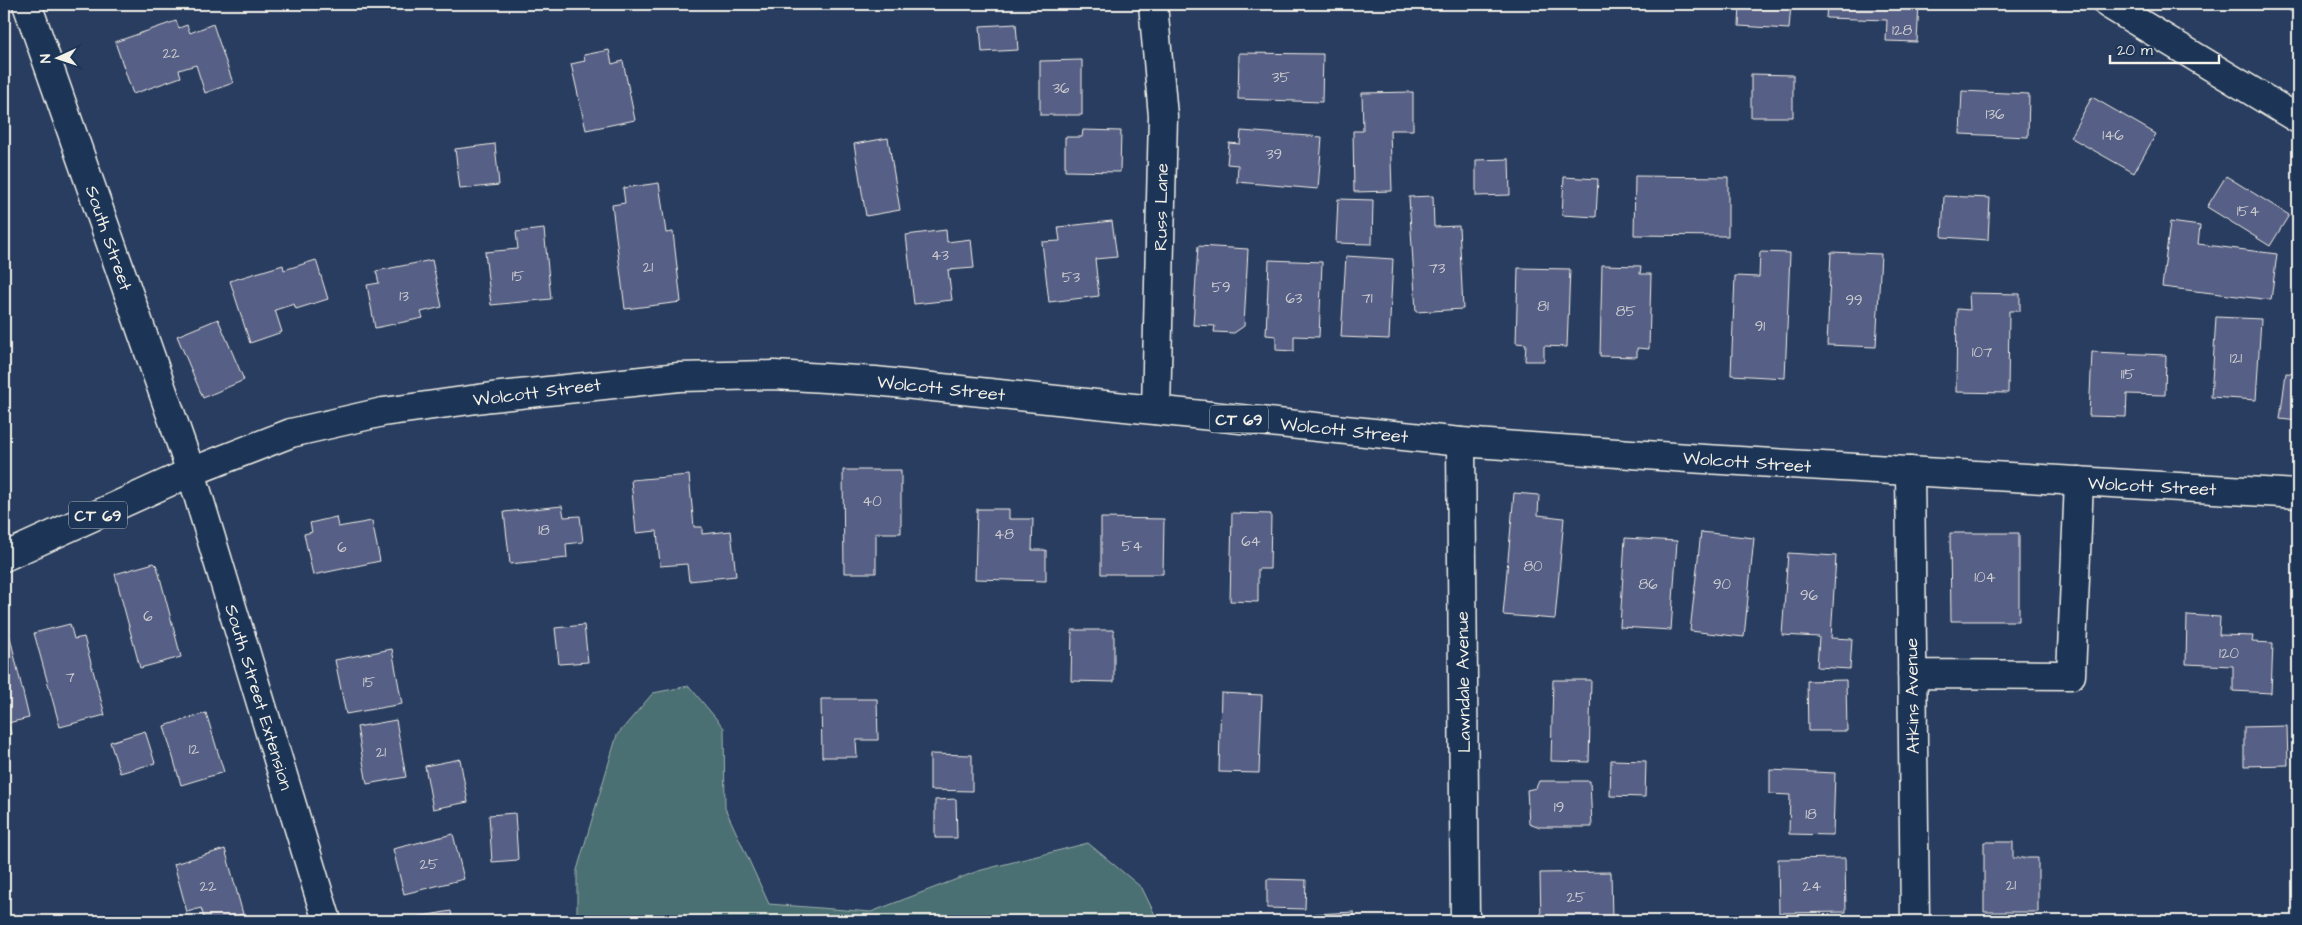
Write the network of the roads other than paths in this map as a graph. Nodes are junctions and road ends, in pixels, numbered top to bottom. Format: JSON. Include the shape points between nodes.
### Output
{"nodes":[{"id":1,"x":27,"y":4,"type":"edge"},
{"id":2,"x":1153,"y":4,"type":"edge"},
{"id":3,"x":2108,"y":4,"type":"edge"},
{"id":4,"x":2298,"y":119,"type":"edge"},
{"id":5,"x":1156,"y":410,"type":"junction"},
{"id":6,"x":1461,"y":442,"type":"junction"},
{"id":7,"x":1910,"y":471,"type":"junction"},
{"id":8,"x":192,"y":472,"type":"junction"},
{"id":9,"x":2079,"y":481,"type":"junction"},
{"id":10,"x":2298,"y":494,"type":"edge"},
{"id":11,"x":4,"y":557,"type":"edge"},
{"id":12,"x":1912,"y":674,"type":"junction"},
{"id":13,"x":327,"y":921,"type":"edge"},
{"id":14,"x":1465,"y":921,"type":"edge"},
{"id":15,"x":1915,"y":921,"type":"edge"}],
"edges":[{"from":1,"to":8,"type":"main road","name":"South Street"},
{"from":2,"to":5,"type":"main road","name":"Russ Lane","via":[[1163,116]]},
{"from":3,"to":4,"type":"main road"},
{"from":5,"to":6,"type":"main road","name":"Wolcott Street","number":"CT 69"},
{"from":5,"to":8,"type":"main road","name":"Wolcott Street","number":"CT 69","via":[[875,381],[774,375],[679,377],[383,412],[291,433]]},
{"from":6,"to":7,"type":"main road","name":"Wolcott Street","number":"CT 69"},
{"from":6,"to":14,"type":"main road","name":"Lawndale Avenue"},
{"from":7,"to":9,"type":"main road","name":"Wolcott Street","number":"CT 69"},
{"from":7,"to":12,"type":"main road","name":"Atkins Avenue"},
{"from":8,"to":11,"type":"main road","number":"CT 69"},
{"from":8,"to":13,"type":"main road","name":"South Street Extension"},
{"from":9,"to":10,"type":"main road","name":"Wolcott Street","number":"CT 69"},
{"from":9,"to":12,"type":"main road","via":[[2071,675]]},
{"from":12,"to":15,"type":"main road","name":"Atkins Avenue"}]}
